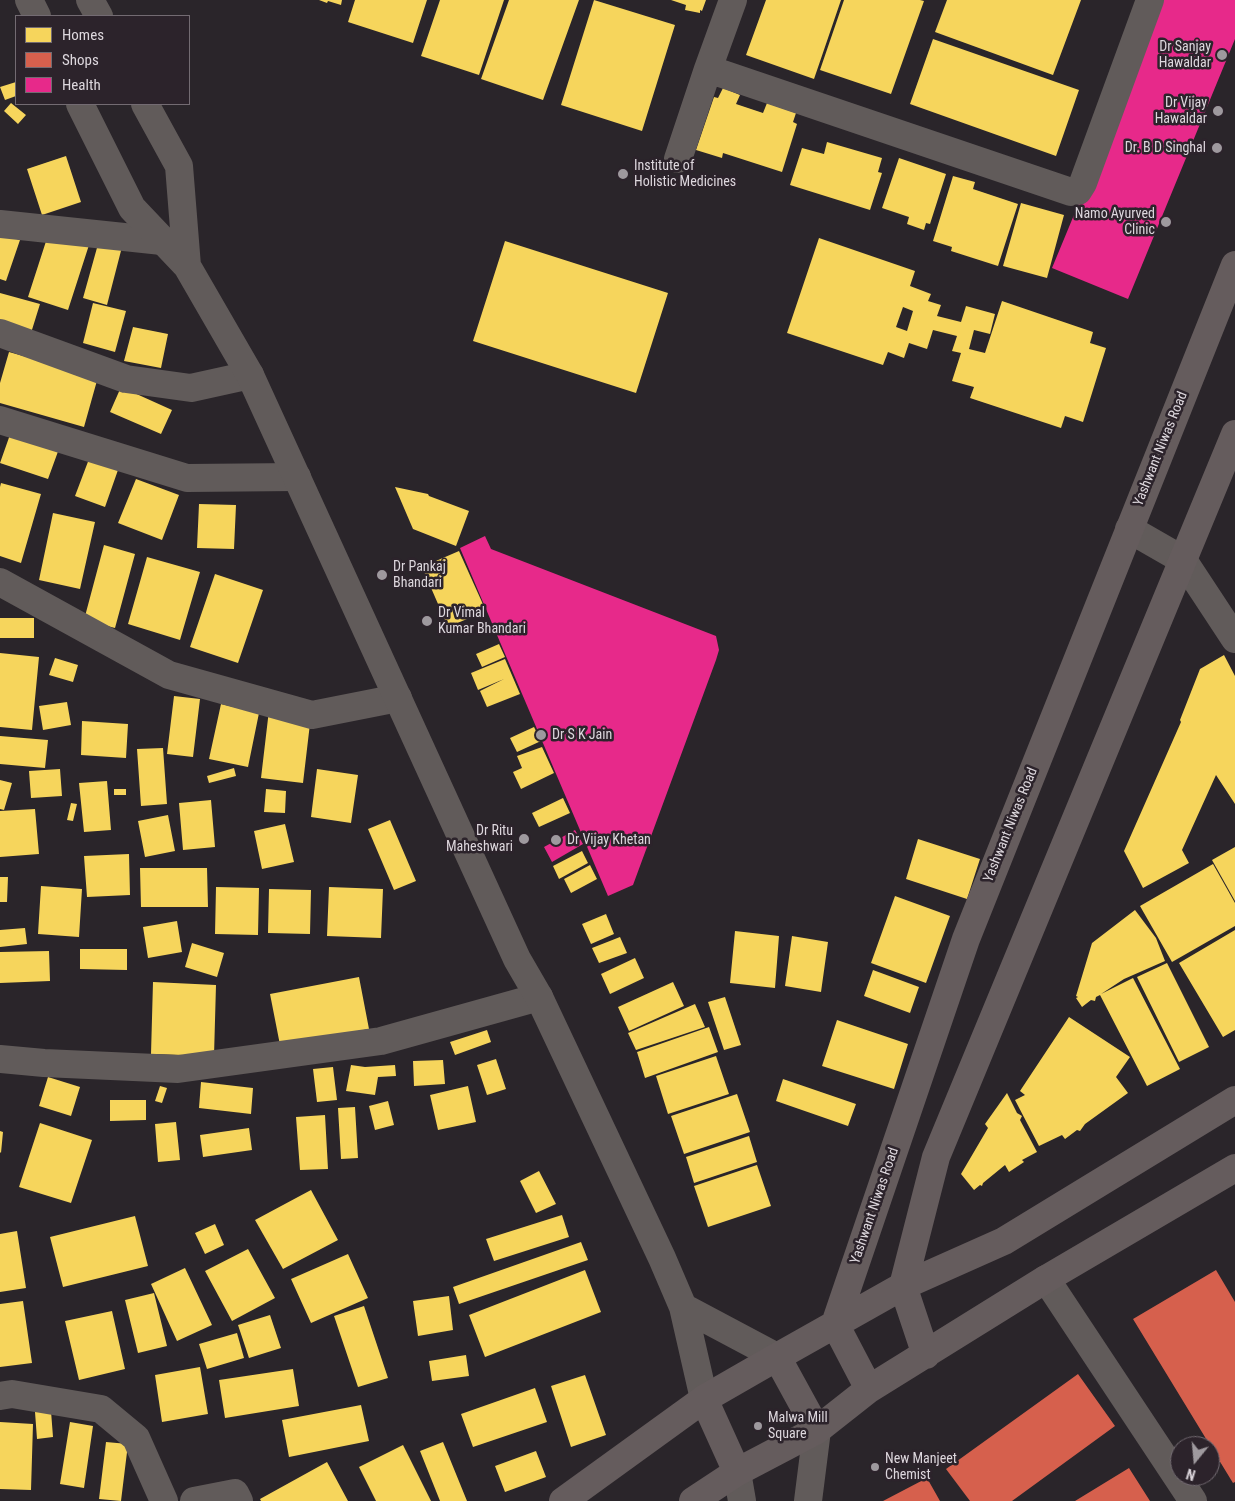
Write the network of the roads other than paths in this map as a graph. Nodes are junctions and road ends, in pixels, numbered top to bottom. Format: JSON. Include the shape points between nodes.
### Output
{"nodes":[{"id":1,"x":29,"y":0,"type":"edge"},
{"id":2,"x":90,"y":0,"type":"edge"},
{"id":3,"x":733,"y":0,"type":"edge"},
{"id":4,"x":1150,"y":0,"type":"edge"},
{"id":5,"x":36,"y":15,"type":"edge"},
{"id":6,"x":98,"y":15,"type":"edge"},
{"id":7,"x":708,"y":68,"type":"junction"},
{"id":8,"x":80,"y":105,"type":"edge"},
{"id":9,"x":146,"y":105,"type":"edge"},
{"id":10,"x":678,"y":160,"type":"dead end"},
{"id":11,"x":0,"y":224,"type":"edge"},
{"id":12,"x":162,"y":241,"type":"junction"},
{"id":13,"x":1235,"y":265,"type":"edge"},
{"id":14,"x":186,"y":266,"type":"junction"},
{"id":15,"x":0,"y":333,"type":"edge"},
{"id":16,"x":250,"y":374,"type":"junction"},
{"id":17,"x":0,"y":420,"type":"edge"},
{"id":18,"x":1235,"y":434,"type":"edge"},
{"id":19,"x":297,"y":477,"type":"junction"},
{"id":20,"x":1129,"y":529,"type":"junction"},
{"id":21,"x":1183,"y":560,"type":"junction"},
{"id":22,"x":0,"y":582,"type":"edge"},
{"id":23,"x":1235,"y":639,"type":"edge"},
{"id":24,"x":398,"y":698,"type":"junction"},
{"id":25,"x":539,"y":997,"type":"junction"},
{"id":26,"x":0,"y":1059,"type":"edge"},
{"id":27,"x":1235,"y":1100,"type":"edge"},
{"id":28,"x":1235,"y":1168,"type":"edge"},
{"id":29,"x":1046,"y":1279,"type":"junction"},
{"id":30,"x":903,"y":1286,"type":"junction"},
{"id":31,"x":683,"y":1307,"type":"junction"},
{"id":32,"x":835,"y":1324,"type":"junction"},
{"id":33,"x":926,"y":1355,"type":"junction"},
{"id":34,"x":777,"y":1357,"type":"junction"},
{"id":35,"x":869,"y":1389,"type":"junction"},
{"id":36,"x":0,"y":1396,"type":"edge"},
{"id":37,"x":704,"y":1399,"type":"junction"},
{"id":38,"x":817,"y":1430,"type":"junction"},
{"id":39,"x":737,"y":1472,"type":"junction"},
{"id":40,"x":164,"y":1501,"type":"edge"},
{"id":41,"x":194,"y":1501,"type":"edge"},
{"id":42,"x":239,"y":1501,"type":"edge"},
{"id":43,"x":563,"y":1501,"type":"edge"},
{"id":44,"x":693,"y":1501,"type":"edge"},
{"id":45,"x":742,"y":1501,"type":"edge"},
{"id":46,"x":808,"y":1501,"type":"edge"},
{"id":47,"x":1193,"y":1501,"type":"edge"}],
"edges":[{"from":1,"to":5,"type":"street"},
{"from":2,"to":6,"type":"street"},
{"from":3,"to":7,"type":"street"},
{"from":4,"to":7,"type":"street","via":[[1078,191],[1071,192]]},
{"from":7,"to":10,"type":"street"},
{"from":8,"to":12,"type":"street","via":[[132,208]]},
{"from":9,"to":14,"type":"street","via":[[179,166]]},
{"from":11,"to":12,"type":"street"},
{"from":12,"to":14,"type":"street"},
{"from":13,"to":20,"type":"main road","name":"Yashwant Niwas Road"},
{"from":14,"to":16,"type":"street"},
{"from":15,"to":16,"type":"street","via":[[126,379],[191,388]]},
{"from":16,"to":19,"type":"street"},
{"from":17,"to":19,"type":"street","via":[[187,478]]},
{"from":18,"to":21,"type":"main road"},
{"from":19,"to":24,"type":"street"},
{"from":20,"to":21,"type":"street"},
{"from":20,"to":32,"type":"main road","name":"Yashwant Niwas Road","via":[[966,939]]},
{"from":21,"to":23,"type":"street"},
{"from":21,"to":30,"type":"main road","via":[[936,1157]]},
{"from":22,"to":24,"type":"street","via":[[169,675],[312,715]]},
{"from":24,"to":25,"type":"street","via":[[517,959]]},
{"from":25,"to":26,"type":"street","via":[[381,1041],[178,1069]]},
{"from":25,"to":31,"type":"street"},
{"from":27,"to":30,"type":"main road","via":[[1004,1241]]},
{"from":28,"to":29,"type":"main road"},
{"from":29,"to":33,"type":"main road"},
{"from":29,"to":47,"type":"street"},
{"from":30,"to":32,"type":"main road"},
{"from":30,"to":33,"type":"main road"},
{"from":31,"to":34,"type":"street"},
{"from":31,"to":37,"type":"street"},
{"from":32,"to":34,"type":"main road"},
{"from":32,"to":35,"type":"main road"},
{"from":33,"to":35,"type":"main road"},
{"from":34,"to":37,"type":"main road"},
{"from":34,"to":38,"type":"main road"},
{"from":35,"to":38,"type":"main road"},
{"from":36,"to":40,"type":"street","via":[[12,1394],[101,1409],[136,1438]]},
{"from":37,"to":39,"type":"main road"},
{"from":37,"to":43,"type":"main road"},
{"from":38,"to":39,"type":"main road"},
{"from":38,"to":46,"type":"street"},
{"from":39,"to":44,"type":"main road"},
{"from":39,"to":45,"type":"street"},
{"from":41,"to":42,"type":"street","via":[[235,1493]]}]}
